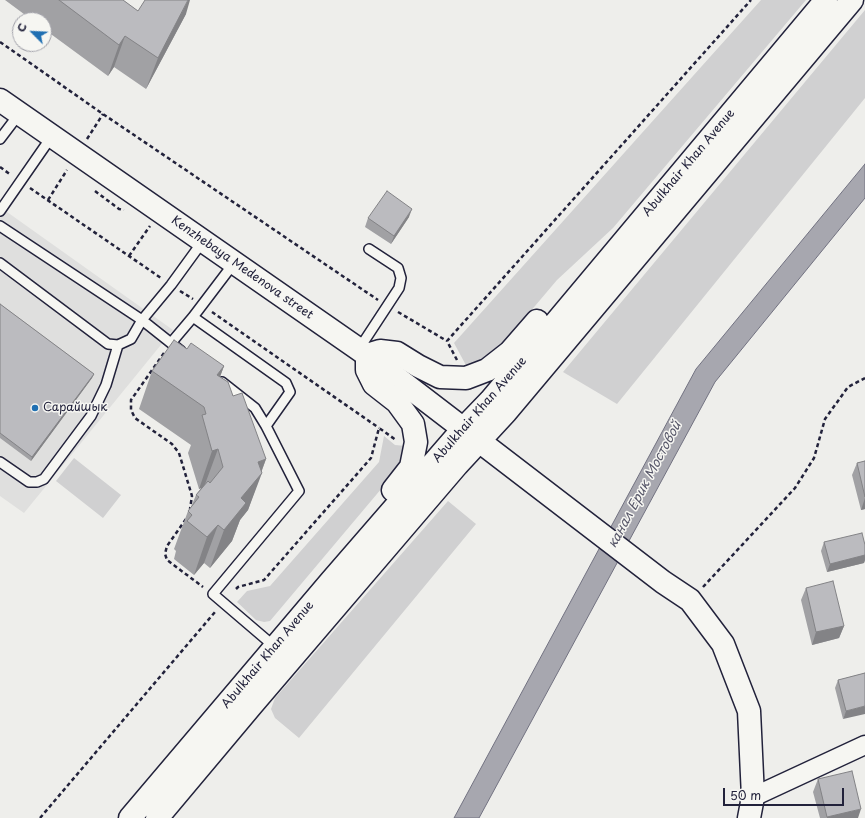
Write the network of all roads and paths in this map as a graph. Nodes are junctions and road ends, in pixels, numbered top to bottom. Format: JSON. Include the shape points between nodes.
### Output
{"nodes":[{"id":1,"x":826,"y":0,"type":"edge"},
{"id":2,"x":852,"y":0,"type":"edge"},
{"id":3,"x":0,"y":42,"type":"edge"},
{"id":4,"x":0,"y":100,"type":"edge"},
{"id":5,"x":19,"y":114,"type":"junction"},
{"id":6,"x":52,"y":136,"type":"junction"},
{"id":7,"x":0,"y":139,"type":"edge"},
{"id":8,"x":0,"y":167,"type":"edge"},
{"id":9,"x":21,"y":181,"type":"junction"},
{"id":10,"x":94,"y":188,"type":"dead end"},
{"id":11,"x":0,"y":211,"type":"edge"},
{"id":12,"x":126,"y":211,"type":"dead end"},
{"id":13,"x":152,"y":222,"type":"dead end"},
{"id":14,"x":0,"y":226,"type":"edge"},
{"id":15,"x":203,"y":241,"type":"junction"},
{"id":16,"x":369,"y":249,"type":"dead end"},
{"id":17,"x":129,"y":256,"type":"junction"},
{"id":18,"x":234,"y":263,"type":"junction"},
{"id":19,"x":0,"y":264,"type":"edge"},
{"id":20,"x":590,"y":281,"type":"junction"},
{"id":21,"x":171,"y":285,"type":"junction"},
{"id":22,"x":202,"y":306,"type":"junction"},
{"id":23,"x":387,"y":306,"type":"junction"},
{"id":24,"x":193,"y":317,"type":"junction"},
{"id":25,"x":142,"y":320,"type":"junction"},
{"id":26,"x":447,"y":341,"type":"dead end"},
{"id":27,"x":171,"y":344,"type":"junction"},
{"id":28,"x":118,"y":345,"type":"junction"},
{"id":29,"x":363,"y":352,"type":"junction"},
{"id":30,"x":189,"y":357,"type":"edge"},
{"id":31,"x":213,"y":376,"type":"edge"},
{"id":32,"x":865,"y":378,"type":"edge"},
{"id":33,"x":266,"y":426,"type":"junction"},
{"id":34,"x":379,"y":428,"type":"dead end"},
{"id":35,"x":471,"y":435,"type":"junction"},
{"id":36,"x":0,"y":462,"type":"edge"},
{"id":37,"x":331,"y":581,"type":"junction"},
{"id":38,"x":213,"y":594,"type":"junction"},
{"id":39,"x":690,"y":600,"type":"junction"},
{"id":40,"x":275,"y":647,"type":"junction"},
{"id":41,"x":865,"y":745,"type":"edge"},
{"id":42,"x":753,"y":797,"type":"junction"},
{"id":43,"x":130,"y":818,"type":"edge"},
{"id":44,"x":157,"y":818,"type":"edge"},
{"id":45,"x":749,"y":818,"type":"edge"}],
"edges":[{"from":1,"to":20,"type":"main road","name":"Abulkhair Khan Avenue"},
{"from":2,"to":35,"type":"main road","name":"Abulkhair Khan Avenue","via":[[515,401]]},
{"from":3,"to":23,"type":"path"},
{"from":4,"to":5,"type":"main road","name":"Kenzhebaya Medenova street"},
{"from":5,"to":6,"type":"main road","name":"Kenzhebaya Medenova street"},
{"from":5,"to":7,"type":"lane"},
{"from":6,"to":9,"type":"lane"},
{"from":6,"to":15,"type":"main road","name":"Kenzhebaya Medenova street"},
{"from":8,"to":9,"type":"path"},
{"from":9,"to":11,"type":"lane"},
{"from":9,"to":17,"type":"path"},
{"from":10,"to":12,"type":"path","via":[[119,209]]},
{"from":13,"to":17,"type":"path"},
{"from":14,"to":25,"type":"lane"},
{"from":15,"to":18,"type":"main road","name":"Kenzhebaya Medenova street"},
{"from":15,"to":21,"type":"lane"},
{"from":16,"to":23,"type":"lane","via":[[398,268],[401,278],[399,288]]},
{"from":17,"to":21,"type":"path"},
{"from":18,"to":22,"type":"lane"},
{"from":18,"to":29,"type":"main road","name":"Kenzhebaya Medenova street"},
{"from":19,"to":28,"type":"lane","via":[[108,344]]},
{"from":20,"to":29,"type":"main road","via":[[542,314],[510,352],[487,370],[466,378],[440,377],[397,353]]},
{"from":20,"to":35,"type":"main road","name":"Abulkhair Khan Avenue","via":[[490,400]]},
{"from":21,"to":22,"type":"path"},
{"from":21,"to":25,"type":"lane"},
{"from":22,"to":24,"type":"lane"},
{"from":22,"to":34,"type":"path"},
{"from":23,"to":26,"type":"path"},
{"from":23,"to":29,"type":"lane"},
{"from":24,"to":27,"type":"lane"},
{"from":24,"to":33,"type":"lane","via":[[286,384],[290,392]]},
{"from":25,"to":27,"type":"lane"},
{"from":25,"to":28,"type":"lane","via":[[131,339]]},
{"from":27,"to":30,"type":"lane"},
{"from":27,"to":38,"type":"path","via":[[131,400],[131,410],[135,418],[172,444],[179,453],[192,496],[189,514],[166,546],[164,554],[167,560]]},
{"from":28,"to":36,"type":"lane","via":[[106,385],[91,416],[44,479],[29,482]]},
{"from":29,"to":35,"type":"main road","name":"Kenzhebaya Medenova street"},
{"from":29,"to":37,"type":"main road","via":[[367,370],[374,384],[396,402],[413,424],[416,442],[411,467],[356,534]]},
{"from":31,"to":33,"type":"lane","via":[[255,408]]},
{"from":32,"to":39,"type":"path","via":[[848,386],[825,419],[814,458],[795,488]]},
{"from":33,"to":38,"type":"lane","via":[[299,490]]},
{"from":35,"to":37,"type":"main road","name":"Abulkhair Khan Avenue"},
{"from":35,"to":39,"type":"main road","name":"Kenzhebaya Medenova street","via":[[662,582]]},
{"from":35,"to":44,"type":"main road","name":"Abulkhair Khan Avenue","via":[[457,465]]},
{"from":37,"to":40,"type":"main road","name":"Abulkhair Khan Avenue"},
{"from":38,"to":40,"type":"lane"},
{"from":39,"to":42,"type":"main road","via":[[723,644],[749,711]]},
{"from":40,"to":43,"type":"main road","name":"Abulkhair Khan Avenue"},
{"from":41,"to":42,"type":"street"},
{"from":42,"to":45,"type":"main road"}]}
